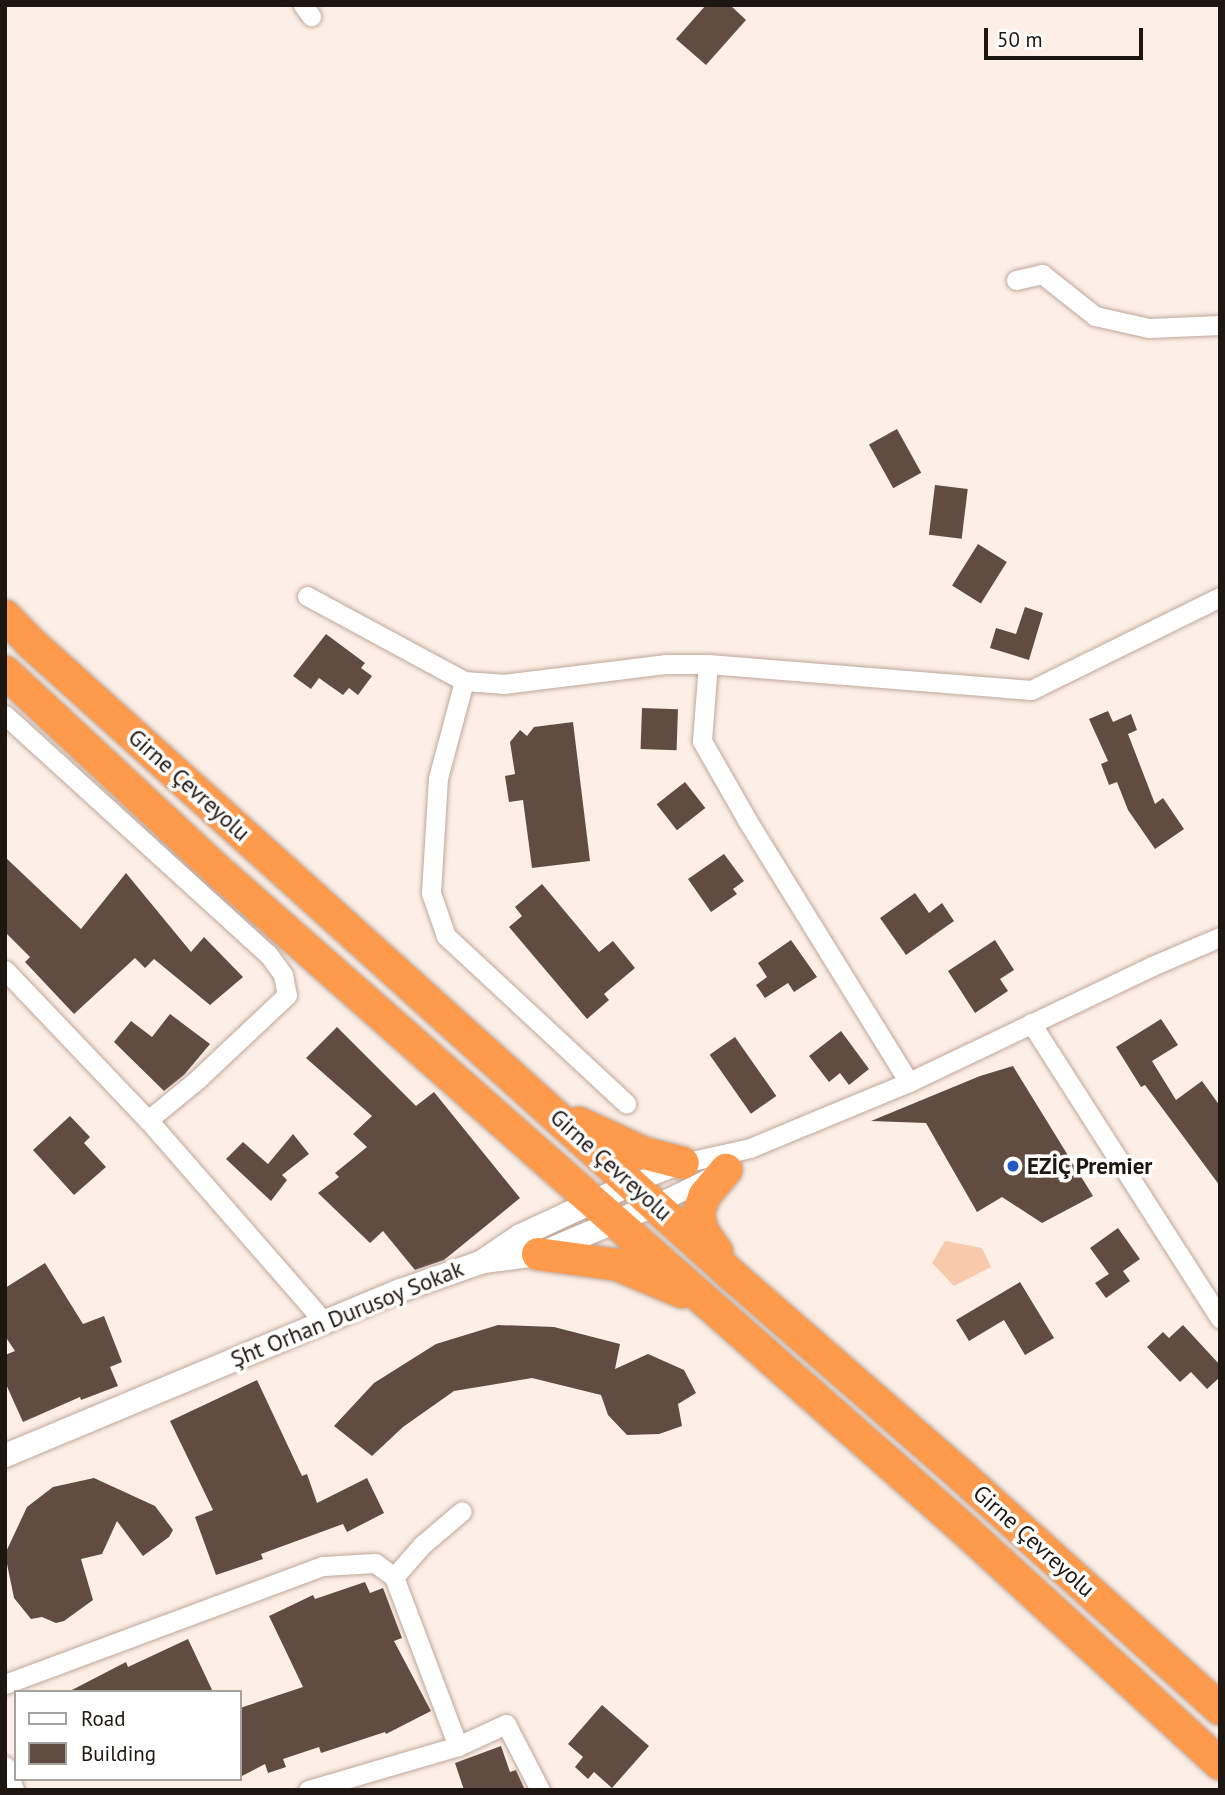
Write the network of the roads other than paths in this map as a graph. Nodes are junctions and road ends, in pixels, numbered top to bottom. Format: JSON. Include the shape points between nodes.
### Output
{"nodes":[{"id":1,"x":1016,"y":280,"type":"dead end"},
{"id":2,"x":1220,"y":325,"type":"edge"},
{"id":3,"x":307,"y":596,"type":"dead end"},
{"id":4,"x":1220,"y":597,"type":"edge"},
{"id":5,"x":5,"y":616,"type":"edge"},
{"id":6,"x":708,"y":664,"type":"junction"},
{"id":7,"x":5,"y":672,"type":"edge"},
{"id":8,"x":464,"y":681,"type":"junction"},
{"id":9,"x":5,"y":715,"type":"edge"},
{"id":10,"x":1220,"y":937,"type":"edge"},
{"id":11,"x":5,"y":970,"type":"edge"},
{"id":12,"x":1031,"y":1023,"type":"junction"},
{"id":13,"x":909,"y":1082,"type":"junction"},
{"id":14,"x":626,"y":1103,"type":"dead end"},
{"id":15,"x":546,"y":1107,"type":"junction"},
{"id":16,"x":148,"y":1120,"type":"junction"},
{"id":17,"x":750,"y":1148,"type":"junction"},
{"id":18,"x":683,"y":1163,"type":"junction"},
{"id":19,"x":726,"y":1170,"type":"junction"},
{"id":20,"x":632,"y":1183,"type":"junction"},
{"id":21,"x":593,"y":1201,"type":"junction"},
{"id":22,"x":655,"y":1204,"type":"junction"},
{"id":23,"x":617,"y":1222,"type":"junction"},
{"id":24,"x":538,"y":1254,"type":"junction"},
{"id":25,"x":480,"y":1262,"type":"junction"},
{"id":26,"x":733,"y":1276,"type":"junction"},
{"id":27,"x":709,"y":1304,"type":"junction"},
{"id":28,"x":1220,"y":1319,"type":"edge"},
{"id":29,"x":324,"y":1322,"type":"junction"},
{"id":30,"x":5,"y":1455,"type":"edge"},
{"id":31,"x":462,"y":1511,"type":"dead end"},
{"id":32,"x":394,"y":1577,"type":"junction"},
{"id":33,"x":5,"y":1684,"type":"edge"},
{"id":34,"x":1220,"y":1709,"type":"edge"},
{"id":35,"x":458,"y":1746,"type":"junction"},
{"id":36,"x":1220,"y":1764,"type":"edge"},
{"id":37,"x":5,"y":1766,"type":"edge"},
{"id":38,"x":13,"y":1790,"type":"edge"},
{"id":39,"x":308,"y":1790,"type":"edge"},
{"id":40,"x":540,"y":1790,"type":"edge"}],
"edges":[{"from":1,"to":2,"type":"street","via":[[1042,274],[1095,316],[1135,325]]},
{"from":3,"to":8,"type":"street"},
{"from":4,"to":6,"type":"street","via":[[1031,690]]},
{"from":5,"to":15,"type":"highway","name":"Girne Çevreyolu"},
{"from":6,"to":8,"type":"street","via":[[665,664],[503,684]]},
{"from":6,"to":13,"type":"street","via":[[702,741]]},
{"from":7,"to":21,"type":"highway","name":"Girne Çevreyolu","via":[[224,876]]},
{"from":8,"to":14,"type":"street","via":[[438,778],[431,893],[446,936]]},
{"from":9,"to":16,"type":"street","via":[[268,954],[283,975],[287,995]]},
{"from":10,"to":12,"type":"street"},
{"from":11,"to":16,"type":"street"},
{"from":12,"to":13,"type":"street"},
{"from":12,"to":28,"type":"street"},
{"from":13,"to":17,"type":"street"},
{"from":15,"to":18,"type":"highway","via":[[644,1153]]},
{"from":15,"to":20,"type":"highway","name":"Girne Çevreyolu"},
{"from":16,"to":29,"type":"street"},
{"from":17,"to":18,"type":"street","name":"Şht Orhan Durusoy Sokak"},
{"from":17,"to":19,"type":"street"},
{"from":18,"to":20,"type":"street","name":"Şht Orhan Durusoy Sokak"},
{"from":19,"to":22,"type":"street"},
{"from":19,"to":26,"type":"highway","via":[[705,1195],[698,1214],[703,1232]]},
{"from":20,"to":21,"type":"street","name":"Şht Orhan Durusoy Sokak"},
{"from":20,"to":22,"type":"highway","name":"Girne Çevreyolu"},
{"from":21,"to":23,"type":"highway","name":"Girne Çevreyolu"},
{"from":21,"to":25,"type":"street","name":"Şht Orhan Durusoy Sokak","via":[[520,1235]]},
{"from":22,"to":23,"type":"street"},
{"from":22,"to":26,"type":"highway","name":"Girne Çevreyolu"},
{"from":23,"to":24,"type":"street"},
{"from":23,"to":27,"type":"highway","name":"Girne Çevreyolu"},
{"from":24,"to":25,"type":"street"},
{"from":24,"to":27,"type":"highway","via":[[618,1265]]},
{"from":25,"to":29,"type":"street","name":"Şht Orhan Durusoy Sokak"},
{"from":26,"to":34,"type":"highway","name":"Girne Çevreyolu"},
{"from":27,"to":36,"type":"highway","name":"Girne Çevreyolu","via":[[968,1532]]},
{"from":29,"to":30,"type":"street","name":"Şht Orhan Durusoy Sokak"},
{"from":31,"to":32,"type":"street"},
{"from":32,"to":33,"type":"street","via":[[375,1563],[323,1566]]},
{"from":32,"to":35,"type":"street"},
{"from":35,"to":39,"type":"street"},
{"from":35,"to":40,"type":"street","via":[[506,1724]]},
{"from":37,"to":38,"type":"street"}]}
